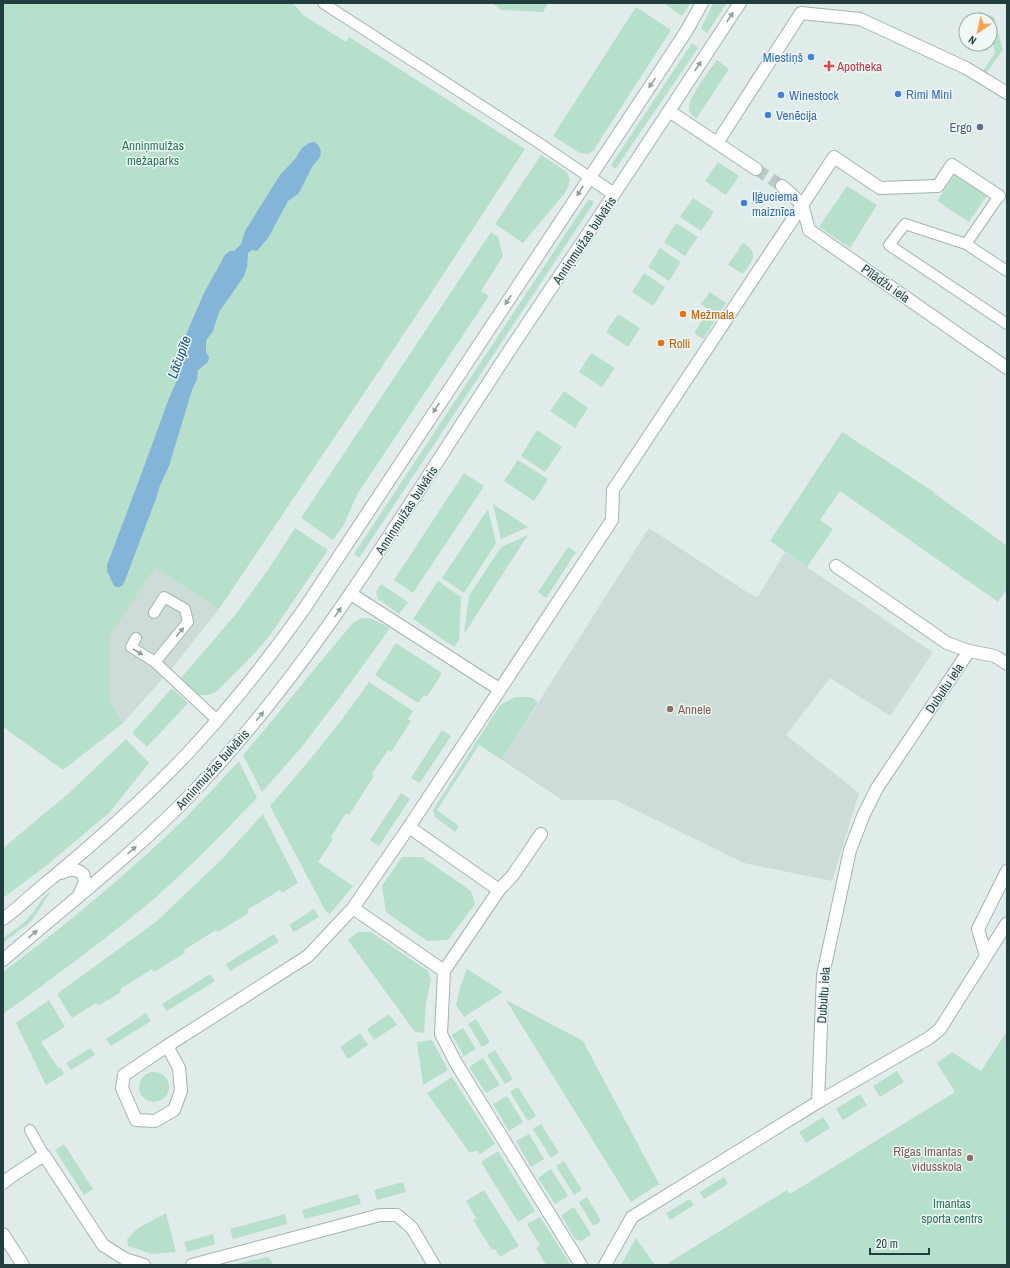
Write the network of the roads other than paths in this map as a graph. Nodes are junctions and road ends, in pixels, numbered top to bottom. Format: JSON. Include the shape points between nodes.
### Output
{"nodes":[{"id":1,"x":323,"y":3,"type":"edge"},
{"id":2,"x":702,"y":3,"type":"edge"},
{"id":3,"x":740,"y":3,"type":"edge"},
{"id":4,"x":1007,"y":92,"type":"edge"},
{"id":5,"x":669,"y":111,"type":"junction"},
{"id":6,"x":717,"y":143,"type":"junction"},
{"id":7,"x":756,"y":169,"type":"tunnel mouth"},
{"id":8,"x":589,"y":177,"type":"junction"},
{"id":9,"x":782,"y":186,"type":"tunnel mouth"},
{"id":10,"x":614,"y":194,"type":"junction"},
{"id":11,"x":998,"y":196,"type":"joint"},
{"id":12,"x":802,"y":204,"type":"junction"},
{"id":13,"x":966,"y":244,"type":"junction"},
{"id":14,"x":1007,"y":271,"type":"edge"},
{"id":15,"x":1007,"y":324,"type":"edge"},
{"id":16,"x":1007,"y":368,"type":"edge"},
{"id":17,"x":836,"y":566,"type":"dead end"},
{"id":18,"x":351,"y":594,"type":"junction"},
{"id":19,"x":154,"y":613,"type":"dead end"},
{"id":20,"x":136,"y":638,"type":"dead end"},
{"id":21,"x":969,"y":651,"type":"junction"},
{"id":22,"x":155,"y":662,"type":"junction"},
{"id":23,"x":1007,"y":664,"type":"edge"},
{"id":24,"x":499,"y":689,"type":"junction"},
{"id":25,"x":217,"y":720,"type":"junction"},
{"id":26,"x":409,"y":826,"type":"junction"},
{"id":27,"x":541,"y":834,"type":"dead end"},
{"id":28,"x":1007,"y":871,"type":"edge"},
{"id":29,"x":54,"y":876,"type":"junction"},
{"id":30,"x":499,"y":890,"type":"junction"},
{"id":31,"x":76,"y":899,"type":"junction"},
{"id":32,"x":353,"y":908,"type":"junction"},
{"id":33,"x":3,"y":919,"type":"edge"},
{"id":34,"x":1007,"y":923,"type":"edge"},
{"id":35,"x":986,"y":956,"type":"junction"},
{"id":36,"x":3,"y":960,"type":"edge"},
{"id":37,"x":444,"y":971,"type":"junction"},
{"id":38,"x":167,"y":1046,"type":"junction"},
{"id":39,"x":818,"y":1102,"type":"junction"},
{"id":40,"x":30,"y":1130,"type":"dead end"},
{"id":41,"x":44,"y":1155,"type":"junction"},
{"id":42,"x":3,"y":1183,"type":"edge"},
{"id":43,"x":3,"y":1234,"type":"edge"},
{"id":44,"x":23,"y":1265,"type":"edge"},
{"id":45,"x":144,"y":1265,"type":"edge"},
{"id":46,"x":192,"y":1265,"type":"edge"},
{"id":47,"x":434,"y":1265,"type":"edge"},
{"id":48,"x":582,"y":1265,"type":"edge"},
{"id":49,"x":605,"y":1265,"type":"edge"}],
"edges":[{"from":1,"to":8,"type":"lane"},
{"from":2,"to":8,"type":"street","one_way":true,"via":[[687,30]]},
{"from":5,"to":3,"type":"street","name":"Anniņmuižas bulvāris","one_way":true},
{"from":4,"to":6,"type":"street","via":[[966,68],[860,19],[801,13]]},
{"from":5,"to":6,"type":"street"},
{"from":5,"to":10,"type":"street","name":"Anniņmuižas bulvāris"},
{"from":6,"to":7,"type":"street"},
{"from":8,"to":10,"type":"street"},
{"from":8,"to":25,"type":"street","one_way":true,"via":[[304,609],[249,683]]},
{"from":9,"to":12,"type":"street"},
{"from":10,"to":18,"type":"street","name":"Anniņmuižas bulvāris"},
{"from":11,"to":12,"type":"street","via":[[952,165],[938,186],[880,188],[834,157]]},
{"from":11,"to":13,"type":"lane"},
{"from":12,"to":16,"type":"street","name":"Pīlādžu iela","via":[[809,230]]},
{"from":12,"to":24,"type":"street","via":[[613,490],[612,520]]},
{"from":13,"to":14,"type":"lane"},
{"from":13,"to":15,"type":"lane","via":[[905,224],[890,245]]},
{"from":17,"to":21,"type":"street","via":[[947,643]]},
{"from":18,"to":24,"type":"street"},
{"from":31,"to":18,"type":"street","name":"Anniņmuižas bulvāris","one_way":true,"via":[[153,832],[195,791],[280,691]]},
{"from":22,"to":19,"type":"lane","one_way":true,"via":[[188,622],[185,610],[164,596]]},
{"from":20,"to":22,"type":"lane","one_way":true,"via":[[131,647]]},
{"from":21,"to":23,"type":"street","via":[[995,656]]},
{"from":21,"to":39,"type":"street","name":"Dubultu iela","via":[[877,788],[850,850],[822,975]]},
{"from":22,"to":25,"type":"lane"},
{"from":24,"to":26,"type":"street"},
{"from":25,"to":29,"type":"street","via":[[147,795]]},
{"from":26,"to":30,"type":"street"},
{"from":26,"to":32,"type":"street"},
{"from":27,"to":30,"type":"street","via":[[513,876]]},
{"from":28,"to":35,"type":"street","via":[[978,929]]},
{"from":29,"to":31,"type":"street","via":[[72,869],[83,874],[86,882]]},
{"from":29,"to":33,"type":"street"},
{"from":30,"to":37,"type":"street"},
{"from":36,"to":31,"type":"street","name":"Anniņmuižas bulvāris","one_way":true},
{"from":32,"to":37,"type":"street"},
{"from":32,"to":38,"type":"street","via":[[308,956]]},
{"from":34,"to":35,"type":"street"},
{"from":35,"to":39,"type":"street","via":[[940,1029],[929,1038]]},
{"from":37,"to":48,"type":"street","via":[[441,1034],[456,1063]]},
{"from":38,"to":38,"type":"street","via":[[124,1075],[122,1088],[136,1120],[156,1121],[174,1110],[181,1091],[179,1068]]},
{"from":39,"to":49,"type":"street","via":[[632,1217]]},
{"from":40,"to":41,"type":"lane"},
{"from":41,"to":42,"type":"street"},
{"from":41,"to":45,"type":"street","via":[[103,1245],[125,1259]]},
{"from":43,"to":44,"type":"street"},
{"from":46,"to":47,"type":"street","via":[[380,1215],[398,1215],[412,1228]]}]}
